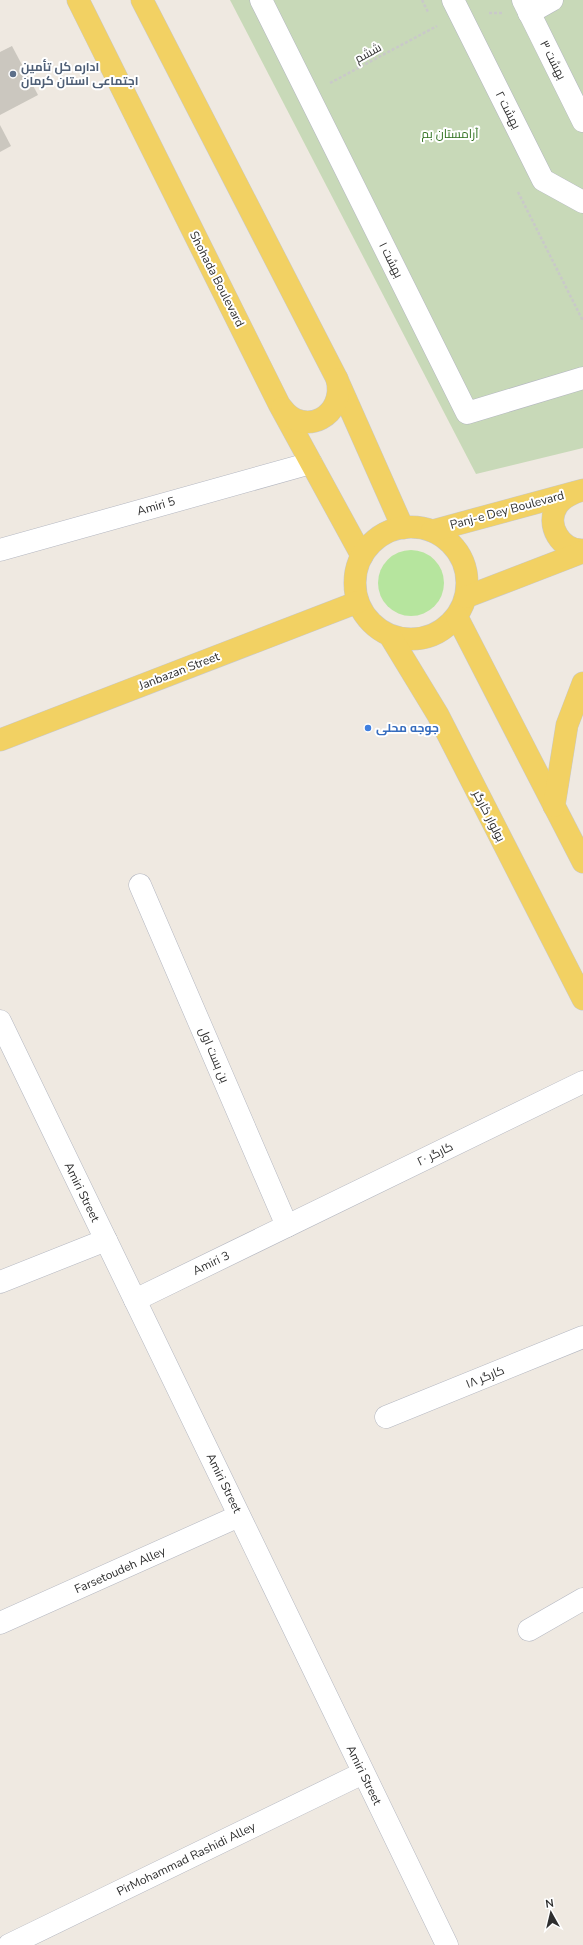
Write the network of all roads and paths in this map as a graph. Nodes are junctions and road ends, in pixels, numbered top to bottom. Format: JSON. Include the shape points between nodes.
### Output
{"nodes":[{"id":1,"x":78,"y":0,"type":"edge"},
{"id":2,"x":142,"y":0,"type":"edge"},
{"id":3,"x":261,"y":0,"type":"edge"},
{"id":4,"x":453,"y":0,"type":"edge"},
{"id":5,"x":552,"y":0,"type":"edge"},
{"id":6,"x":526,"y":6,"type":"edge"},
{"id":7,"x":436,"y":27,"type":"dead end"},
{"id":8,"x":308,"y":94,"type":"junction"},
{"id":9,"x":583,"y":121,"type":"edge"},
{"id":10,"x":583,"y":202,"type":"edge"},
{"id":11,"x":336,"y":378,"type":"junction"},
{"id":12,"x":583,"y":378,"type":"edge"},
{"id":13,"x":279,"y":404,"type":"junction"},
{"id":14,"x":311,"y":463,"type":"junction"},
{"id":15,"x":579,"y":491,"type":"edge"},
{"id":16,"x":403,"y":528,"type":"junction"},
{"id":17,"x":432,"y":531,"type":"junction"},
{"id":18,"x":0,"y":550,"type":"edge"},
{"id":19,"x":583,"y":551,"type":"edge"},
{"id":20,"x":362,"y":556,"type":"junction"},
{"id":21,"x":466,"y":597,"type":"junction"},
{"id":22,"x":358,"y":602,"type":"junction"},
{"id":23,"x":457,"y":617,"type":"junction"},
{"id":24,"x":390,"y":636,"type":"junction"},
{"id":25,"x":583,"y":683,"type":"edge"},
{"id":26,"x":0,"y":740,"type":"edge"},
{"id":27,"x":554,"y":806,"type":"junction"},
{"id":28,"x":583,"y":862,"type":"edge"},
{"id":29,"x":140,"y":885,"type":"dead end"},
{"id":30,"x":583,"y":999,"type":"edge"},
{"id":31,"x":0,"y":1021,"type":"edge"},
{"id":32,"x":583,"y":1082,"type":"edge"},
{"id":33,"x":287,"y":1226,"type":"junction"},
{"id":34,"x":106,"y":1240,"type":"junction"},
{"id":35,"x":0,"y":1282,"type":"edge"},
{"id":36,"x":135,"y":1300,"type":"junction"},
{"id":37,"x":583,"y":1337,"type":"edge"},
{"id":38,"x":386,"y":1417,"type":"dead end"},
{"id":39,"x":239,"y":1516,"type":"junction"},
{"id":40,"x":583,"y":1599,"type":"edge"},
{"id":41,"x":0,"y":1623,"type":"edge"},
{"id":42,"x":529,"y":1630,"type":"dead end"},
{"id":43,"x":363,"y":1773,"type":"junction"},
{"id":44,"x":9,"y":1945,"type":"edge"},
{"id":45,"x":447,"y":1945,"type":"edge"}],
"edges":[{"from":1,"to":13,"type":"main road","name":"Shohada Boulevard"},
{"from":2,"to":11,"type":"main road"},
{"from":3,"to":8,"type":"street","name":"بهشت ۱"},
{"from":4,"to":10,"type":"street","name":"بهشت ۲","via":[[543,180]]},
{"from":5,"to":6,"type":"street"},
{"from":6,"to":9,"type":"street","name":"بهشت ۳"},
{"from":7,"to":8,"type":"path","name":"ششم"},
{"from":8,"to":12,"type":"street","name":"بهشت ۱","via":[[467,413]]},
{"from":11,"to":13,"type":"main road","via":[[339,389],[337,402],[331,412],[321,419],[309,422],[297,420],[286,414]]},
{"from":11,"to":16,"type":"main road"},
{"from":13,"to":14,"type":"main road","name":"Shohada Boulevard"},
{"from":14,"to":18,"type":"street","name":"Amiri 5"},
{"from":14,"to":20,"type":"main road","name":"Shohada Boulevard"},
{"from":15,"to":17,"type":"main road","name":"Panj-e Dey Boulevard"},
{"from":15,"to":19,"type":"main road","via":[[565,497],[557,505],[553,516],[554,528],[559,538],[567,546]]},
{"from":16,"to":17,"type":"main road","via":[[418,527]]},
{"from":16,"to":20,"type":"main road","via":[[376,539]]},
{"from":17,"to":21,"type":"main road","via":[[450,543],[463,560],[467,574]]},
{"from":19,"to":21,"type":"main road"},
{"from":20,"to":22,"type":"main road","via":[[354,582]]},
{"from":21,"to":23,"type":"main road"},
{"from":22,"to":24,"type":"main road","via":[[373,625]]},
{"from":22,"to":26,"type":"main road","name":"Janbazan Street"},
{"from":23,"to":24,"type":"main road","via":[[447,627],[427,638],[412,640]]},
{"from":23,"to":27,"type":"main road"},
{"from":24,"to":30,"type":"main road","name":"بولوار کارگر","via":[[438,715]]},
{"from":25,"to":27,"type":"main road","via":[[567,725]]},
{"from":27,"to":28,"type":"main road"},
{"from":29,"to":33,"type":"street","name":"بن بست اول"},
{"from":31,"to":34,"type":"street","name":"Amiri Street"},
{"from":32,"to":33,"type":"street","name":"کارگر ۲۰"},
{"from":33,"to":36,"type":"street","name":"Amiri 3"},
{"from":34,"to":35,"type":"street"},
{"from":34,"to":36,"type":"street","name":"Amiri Street"},
{"from":36,"to":39,"type":"street","name":"Amiri Street"},
{"from":37,"to":38,"type":"street","name":"کارگر ۱۸"},
{"from":39,"to":41,"type":"street","name":"Farsetoudeh Alley"},
{"from":39,"to":43,"type":"street","name":"Amiri Street"},
{"from":40,"to":42,"type":"street"},
{"from":43,"to":44,"type":"street","name":"PirMohammad Rashidi Alley"},
{"from":43,"to":45,"type":"street","name":"Amiri Street"}]}
